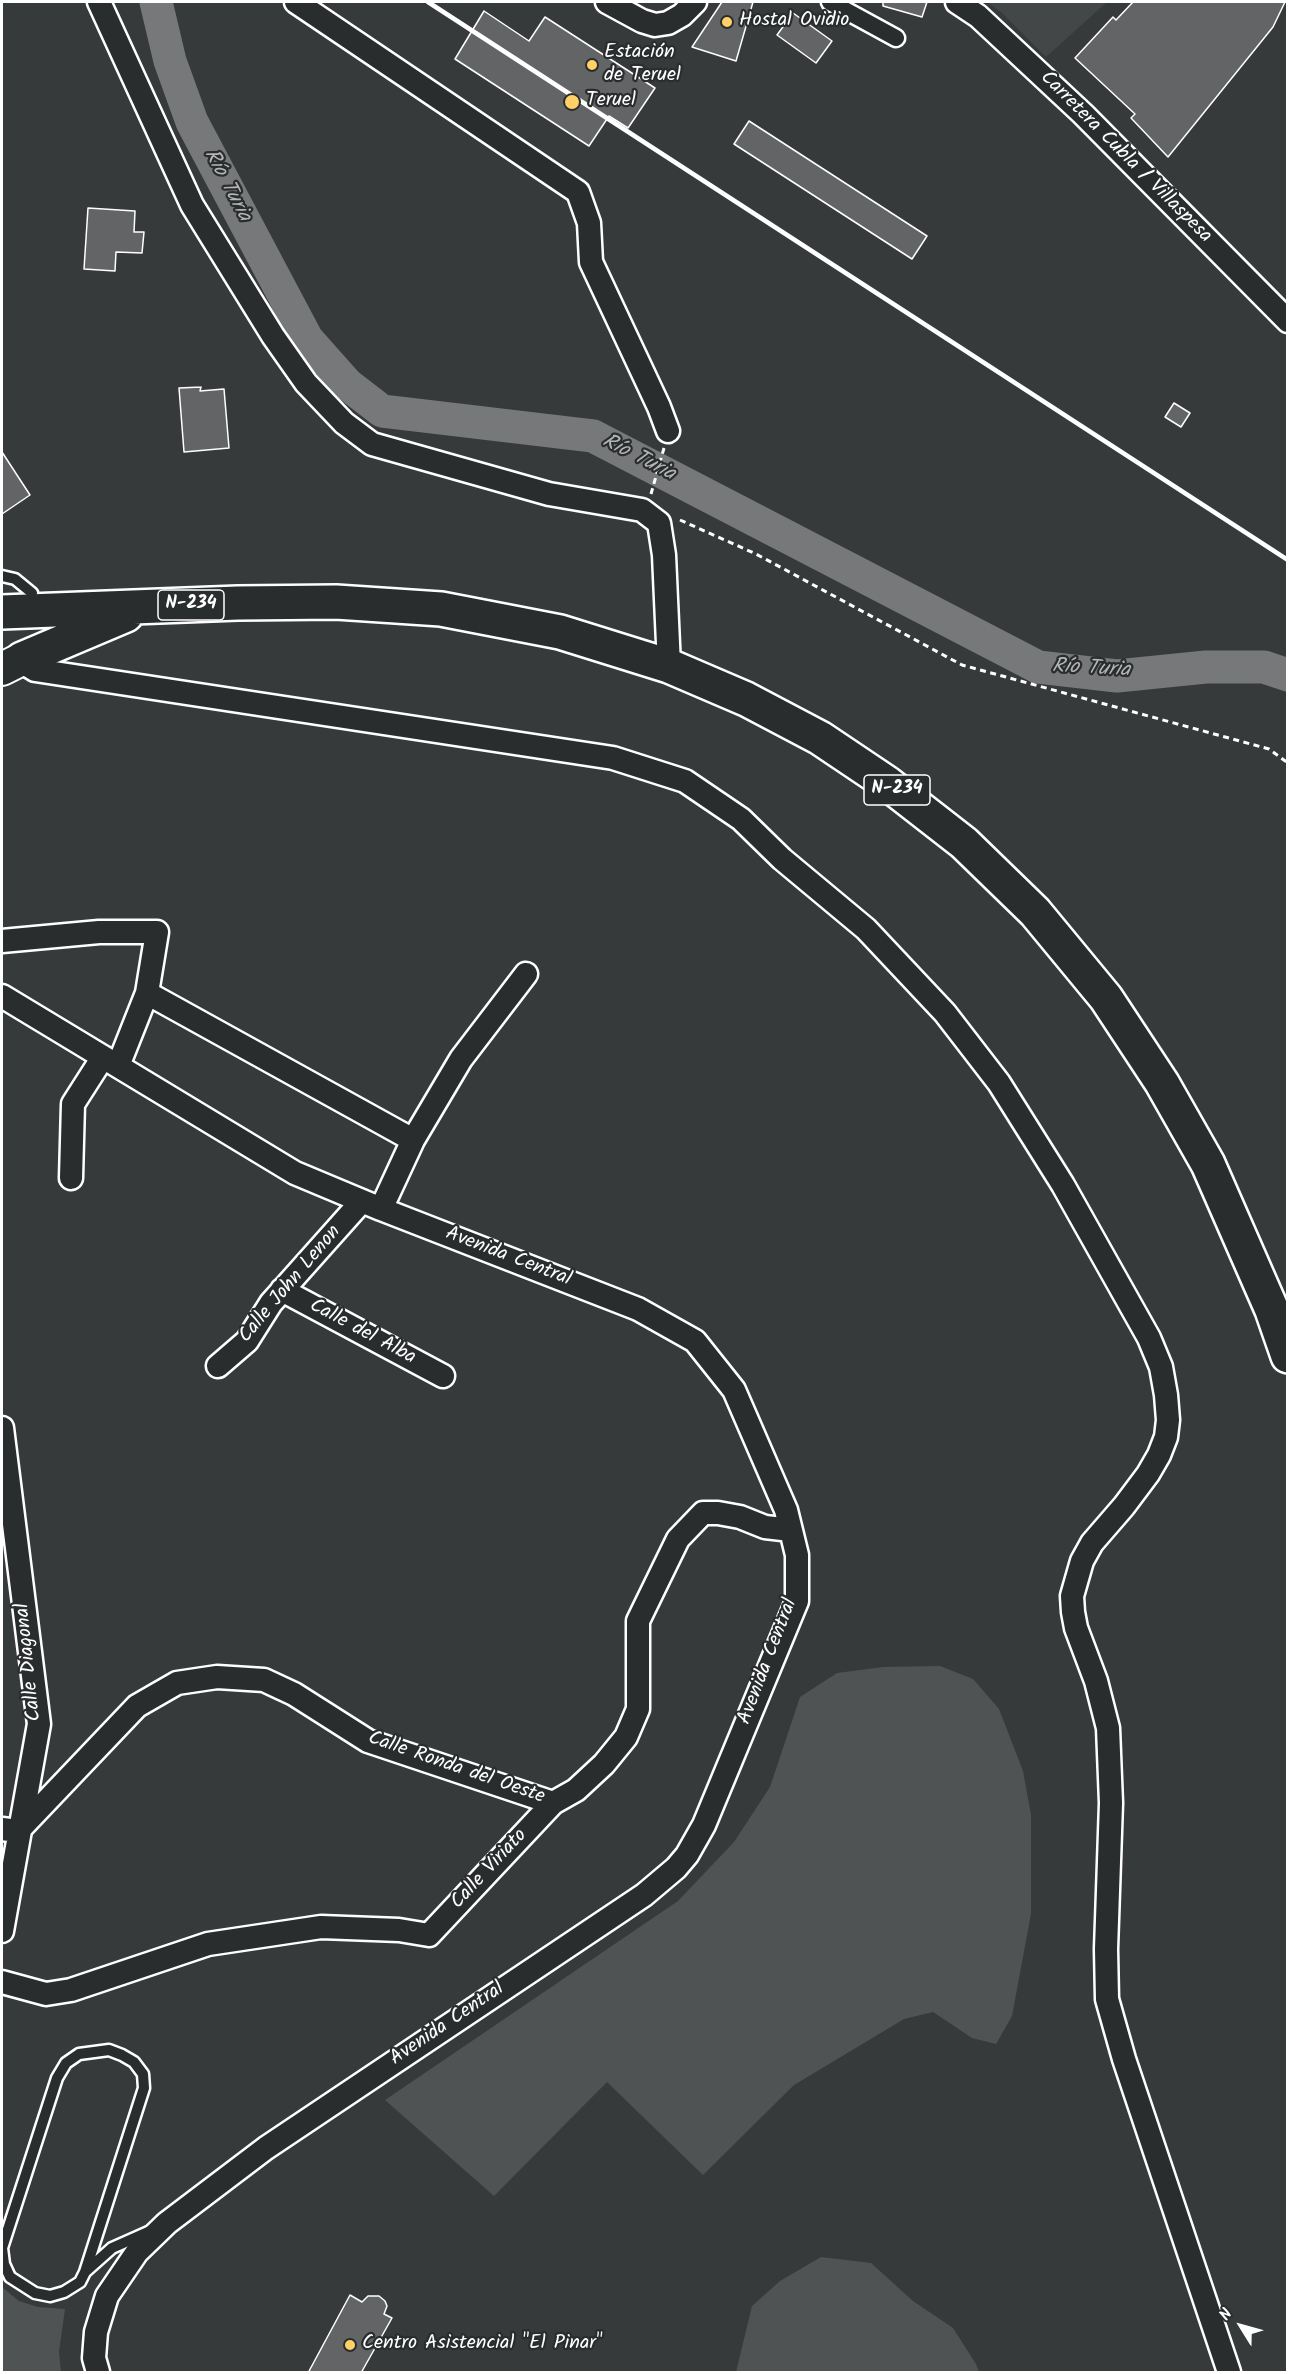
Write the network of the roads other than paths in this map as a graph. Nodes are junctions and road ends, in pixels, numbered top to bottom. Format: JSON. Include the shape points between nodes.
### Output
{"nodes":[{"id":1,"x":99,"y":2,"type":"edge"},
{"id":2,"x":296,"y":2,"type":"edge"},
{"id":3,"x":607,"y":2,"type":"edge"},
{"id":4,"x":695,"y":2,"type":"edge"},
{"id":5,"x":830,"y":2,"type":"edge"},
{"id":6,"x":957,"y":2,"type":"edge"},
{"id":7,"x":896,"y":38,"type":"dead end"},
{"id":8,"x":1287,"y":321,"type":"edge"},
{"id":9,"x":668,"y":431,"type":"dead end"},
{"id":10,"x":2,"y":576,"type":"edge"},
{"id":11,"x":17,"y":592,"type":"edge"},
{"id":12,"x":144,"y":606,"type":"junction"},
{"id":13,"x":93,"y":609,"type":"junction"},
{"id":14,"x":2,"y":612,"type":"edge"},
{"id":15,"x":12,"y":664,"type":"edge"},
{"id":16,"x":669,"y":666,"type":"junction"},
{"id":17,"x":2,"y":941,"type":"edge"},
{"id":18,"x":526,"y":974,"type":"dead end"},
{"id":19,"x":147,"y":993,"type":"junction"},
{"id":20,"x":2,"y":996,"type":"edge"},
{"id":21,"x":110,"y":1062,"type":"junction"},
{"id":22,"x":413,"y":1140,"type":"junction"},
{"id":23,"x":71,"y":1178,"type":"dead end"},
{"id":24,"x":372,"y":1205,"type":"junction"},
{"id":25,"x":282,"y":1290,"type":"junction"},
{"id":26,"x":1287,"y":1356,"type":"edge"},
{"id":27,"x":219,"y":1366,"type":"dead end"},
{"id":28,"x":443,"y":1376,"type":"dead end"},
{"id":29,"x":2,"y":1428,"type":"edge"},
{"id":30,"x":791,"y":1530,"type":"junction"},
{"id":31,"x":553,"y":1803,"type":"junction"},
{"id":32,"x":10,"y":1830,"type":"edge"},
{"id":33,"x":2,"y":1931,"type":"edge"},
{"id":34,"x":2,"y":1982,"type":"edge"},
{"id":35,"x":167,"y":2223,"type":"junction"},
{"id":36,"x":85,"y":2272,"type":"junction"},
{"id":37,"x":98,"y":2373,"type":"edge"},
{"id":38,"x":1229,"y":2373,"type":"edge"}],
"edges":[{"from":1,"to":16,"type":"street","via":[[192,205],[306,383],[344,423],[372,444],[549,494],[642,510],[659,523]]},
{"from":2,"to":9,"type":"street","via":[[578,192],[590,223],[591,262]]},
{"from":3,"to":4,"type":"street","via":[[655,26],[682,15]]},
{"from":5,"to":7,"type":"street"},
{"from":6,"to":8,"type":"street","name":"Carretera Cubla / Villaspesa","via":[[978,16],[1083,114]]},
{"from":10,"to":11,"type":"lane","via":[[15,579]]},
{"from":11,"to":13,"type":"highway","via":[[63,596]]},
{"from":12,"to":13,"type":"highway","number":"N-234"},
{"from":12,"to":15,"type":"highway"},
{"from":12,"to":16,"type":"highway","number":"N-234","via":[[336,602],[441,609],[560,632]]},
{"from":13,"to":14,"type":"highway","number":"N-234"},
{"from":15,"to":38,"type":"street","via":[[613,758],[685,781],[741,819],[866,929],[945,1013],[999,1083],[1063,1185],[1149,1338],[1161,1367],[1166,1395],[1168,1420],[1159,1455],[1082,1561],[1072,1596],[1073,1612],[1108,1728],[1111,1803],[1107,1999]]},
{"from":16,"to":26,"type":"highway","number":"N-234","via":[[746,699],[820,738],[964,843],[1035,912],[1106,998],[1174,1103],[1208,1164],[1239,1233]]},
{"from":17,"to":19,"type":"street","via":[[99,932],[157,932]]},
{"from":18,"to":22,"type":"street","name":"Calle John Lenon","via":[[461,1059]]},
{"from":19,"to":21,"type":"street"},
{"from":19,"to":22,"type":"street"},
{"from":20,"to":21,"type":"street","name":"Avenida Central"},
{"from":21,"to":23,"type":"street","via":[[73,1104]]},
{"from":21,"to":24,"type":"street","name":"Avenida Central","via":[[295,1173]]},
{"from":22,"to":24,"type":"street","name":"Calle John Lenon"},
{"from":24,"to":25,"type":"street","name":"Calle John Lenon"},
{"from":24,"to":30,"type":"street","name":"Avenida Central","via":[[638,1309],[695,1341],[734,1390]]},
{"from":25,"to":27,"type":"street","name":"Calle John Lenon","via":[[247,1341]]},
{"from":25,"to":28,"type":"street","name":"Calle del Alba"},
{"from":29,"to":32,"type":"street","name":"Calle Diagonal","via":[[39,1724]]},
{"from":30,"to":31,"type":"street","name":"Calle Viriato","via":[[765,1527],[740,1517],[703,1513],[678,1539],[638,1621],[638,1709],[626,1737],[576,1790]]},
{"from":30,"to":35,"type":"street","name":"Avenida Central","via":[[797,1555],[797,1601],[704,1825],[676,1868],[644,1895],[266,2148]]},
{"from":31,"to":32,"type":"street","name":"Calle Ronda del Oeste","via":[[368,1741],[294,1694],[264,1680],[217,1677],[177,1683],[137,1706]]},
{"from":31,"to":34,"type":"street","name":"Calle Viriato","via":[[429,1935],[321,1927],[208,1944],[71,1990],[46,1994]]},
{"from":32,"to":33,"type":"street","name":"Calle Diagonal"},
{"from":35,"to":36,"type":"lane","via":[[112,2248]]},
{"from":35,"to":37,"type":"street","name":"Avenida Central","via":[[137,2252],[107,2296],[96,2332],[94,2358]]},
{"from":36,"to":36,"type":"lane","via":[[80,2282],[64,2292],[50,2296],[35,2293],[10,2277],[2,2248],[57,2078],[66,2063],[79,2054],[109,2050],[134,2062],[143,2074],[144,2088]]}]}
